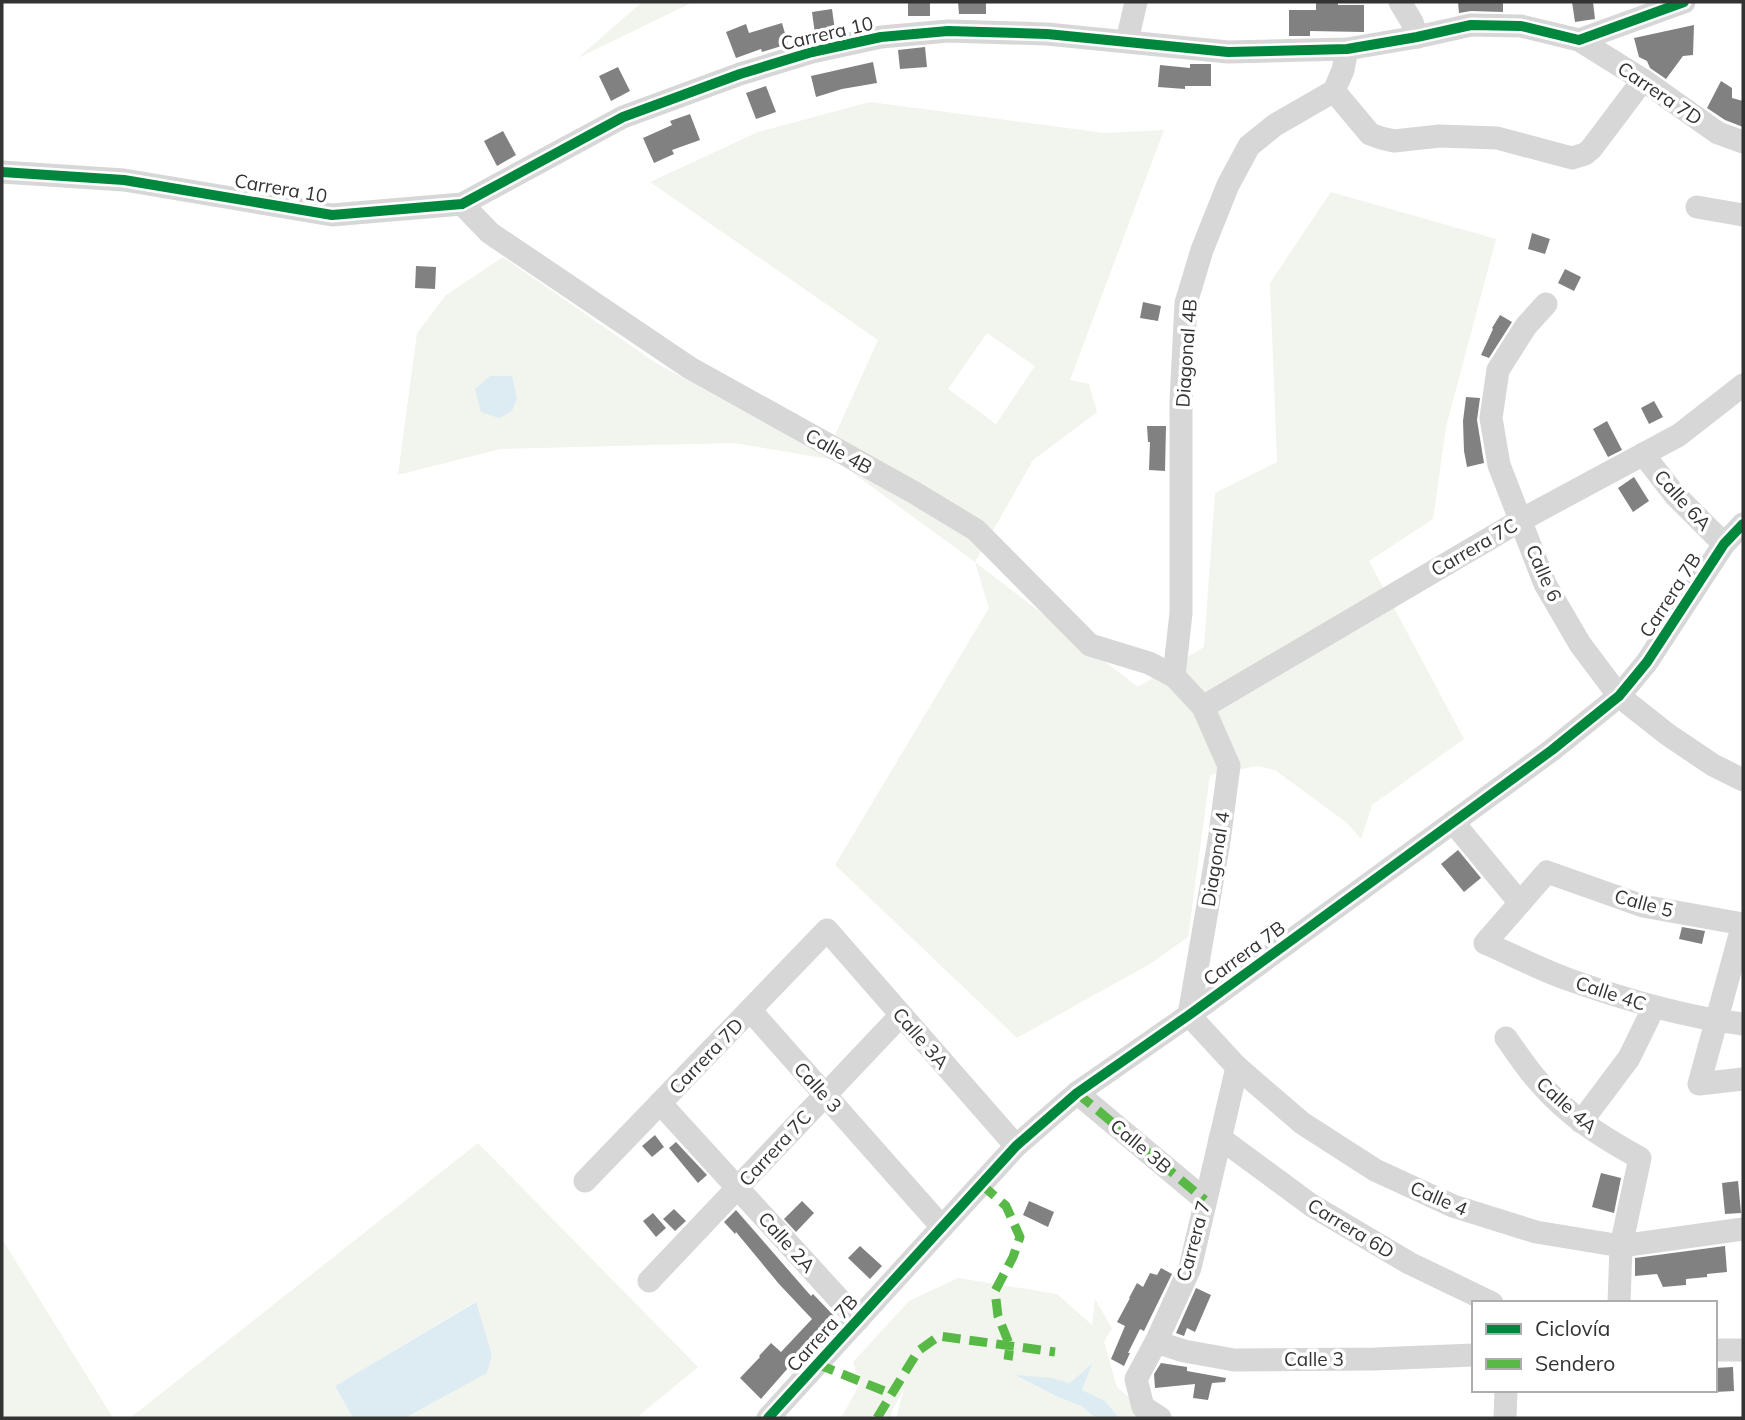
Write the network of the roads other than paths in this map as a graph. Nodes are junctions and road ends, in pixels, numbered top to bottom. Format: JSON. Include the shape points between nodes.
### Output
{"nodes":[{"id":1,"x":1136,"y":2,"type":"edge"},
{"id":2,"x":1401,"y":2,"type":"edge"},
{"id":3,"x":1684,"y":2,"type":"edge"},
{"id":4,"x":1417,"y":37,"type":"junction"},
{"id":5,"x":1580,"y":40,"type":"junction"},
{"id":6,"x":1127,"y":41,"type":"junction"},
{"id":7,"x":1347,"y":48,"type":"junction"},
{"id":8,"x":1643,"y":80,"type":"junction"},
{"id":9,"x":1334,"y":91,"type":"junction"},
{"id":10,"x":1743,"y":142,"type":"edge"},
{"id":11,"x":2,"y":172,"type":"edge"},
{"id":12,"x":462,"y":204,"type":"junction"},
{"id":13,"x":1697,"y":207,"type":"dead end"},
{"id":14,"x":1743,"y":215,"type":"edge"},
{"id":15,"x":1546,"y":304,"type":"dead end"},
{"id":16,"x":1743,"y":385,"type":"edge"},
{"id":17,"x":1643,"y":454,"type":"junction"},
{"id":18,"x":1521,"y":520,"type":"junction"},
{"id":19,"x":1743,"y":524,"type":"edge"},
{"id":20,"x":1724,"y":544,"type":"junction"},
{"id":21,"x":1174,"y":676,"type":"junction"},
{"id":22,"x":1619,"y":696,"type":"junction"},
{"id":23,"x":1203,"y":706,"type":"junction"},
{"id":24,"x":1743,"y":780,"type":"edge"},
{"id":25,"x":1452,"y":822,"type":"junction"},
{"id":26,"x":1520,"y":902,"type":"junction"},
{"id":27,"x":1743,"y":924,"type":"edge"},
{"id":28,"x":827,"y":930,"type":"joint"},
{"id":29,"x":1654,"y":1007,"type":"junction"},
{"id":30,"x":750,"y":1010,"type":"junction"},
{"id":31,"x":901,"y":1015,"type":"junction"},
{"id":32,"x":1189,"y":1015,"type":"junction"},
{"id":33,"x":1716,"y":1021,"type":"junction"},
{"id":34,"x":1743,"y":1024,"type":"edge"},
{"id":35,"x":1506,"y":1038,"type":"dead end"},
{"id":36,"x":1237,"y":1067,"type":"junction"},
{"id":37,"x":1743,"y":1079,"type":"edge"},
{"id":38,"x":1077,"y":1093,"type":"junction"},
{"id":39,"x":825,"y":1095,"type":"junction"},
{"id":40,"x":660,"y":1103,"type":"junction"},
{"id":41,"x":1581,"y":1122,"type":"junction"},
{"id":42,"x":1220,"y":1138,"type":"junction"},
{"id":43,"x":1016,"y":1146,"type":"junction"},
{"id":44,"x":584,"y":1181,"type":"dead end"},
{"id":45,"x":738,"y":1188,"type":"junction"},
{"id":46,"x":1205,"y":1200,"type":"junction"},
{"id":47,"x":942,"y":1227,"type":"junction"},
{"id":48,"x":1743,"y":1229,"type":"edge"},
{"id":49,"x":1621,"y":1246,"type":"junction"},
{"id":50,"x":649,"y":1281,"type":"dead end"},
{"id":51,"x":1488,"y":1301,"type":"edge"},
{"id":52,"x":1619,"y":1301,"type":"edge"},
{"id":53,"x":858,"y":1320,"type":"junction"},
{"id":54,"x":1156,"y":1342,"type":"junction"},
{"id":55,"x":1717,"y":1350,"type":"edge"},
{"id":56,"x":1743,"y":1350,"type":"edge"},
{"id":57,"x":1472,"y":1355,"type":"edge"},
{"id":58,"x":1506,"y":1392,"type":"edge"},
{"id":59,"x":1151,"y":1413,"type":"edge"},
{"id":60,"x":768,"y":1418,"type":"edge"},
{"id":61,"x":1505,"y":1418,"type":"edge"}],
"edges":[{"from":1,"to":6,"type":"street"},
{"from":2,"to":4,"type":"street"},
{"from":3,"to":5,"type":"street"},
{"from":4,"to":5,"type":"street","name":"Carrera 10","via":[[1471,25],[1521,26]]},
{"from":4,"to":7,"type":"street","name":"Carrera 10"},
{"from":5,"to":8,"type":"street","name":"Carrera 7D"},
{"from":6,"to":7,"type":"street","name":"Carrera 10","via":[[1228,52]]},
{"from":6,"to":12,"type":"street","name":"Carrera 10","via":[[948,31],[881,37],[812,52],[623,117]]},
{"from":7,"to":9,"type":"street"},
{"from":8,"to":9,"type":"street","via":[[1591,149],[1566,158],[1497,138],[1440,136],[1394,141],[1370,134]]},
{"from":8,"to":10,"type":"street","name":"Carrera 7D","via":[[1718,133]]},
{"from":9,"to":21,"type":"street","name":"Diagonal 4B","via":[[1275,125],[1249,146],[1228,185],[1186,303],[1181,612]]},
{"from":11,"to":12,"type":"street","name":"Carrera 10","via":[[124,180],[332,215]]},
{"from":12,"to":21,"type":"street","name":"Calle 4B","via":[[490,233],[690,368],[976,530],[1090,645],[1149,663]]},
{"from":13,"to":14,"type":"street"},
{"from":15,"to":18,"type":"street","name":"Calle 6","via":[[1498,370],[1491,418],[1499,465]]},
{"from":16,"to":17,"type":"street","name":"Carrera 7C","via":[[1679,435]]},
{"from":17,"to":18,"type":"street","name":"Carrera 7C"},
{"from":17,"to":20,"type":"street","name":"Calle 6A","via":[[1675,495]]},
{"from":18,"to":22,"type":"street","name":"Calle 6","via":[[1545,584],[1580,644]]},
{"from":18,"to":23,"type":"street","name":"Carrera 7C"},
{"from":19,"to":20,"type":"street","name":"Carrera 7B"},
{"from":20,"to":22,"type":"street","name":"Carrera 7B","via":[[1647,662]]},
{"from":21,"to":23,"type":"street","name":"Calle 4B"},
{"from":22,"to":24,"type":"street","name":"Calle 6","via":[[1676,740]]},
{"from":22,"to":25,"type":"street","name":"Carrera 7B"},
{"from":23,"to":32,"type":"street","name":"Diagonal 4","via":[[1229,766]]},
{"from":25,"to":26,"type":"street"},
{"from":25,"to":32,"type":"street","name":"Carrera 7B"},
{"from":26,"to":27,"type":"street","name":"Calle 5","via":[[1547,872],[1643,906]]},
{"from":26,"to":29,"type":"street","name":"Calle 4C","via":[[1485,943],[1568,980]]},
{"from":27,"to":33,"type":"street"},
{"from":28,"to":30,"type":"street","name":"Carrera 7D"},
{"from":28,"to":31,"type":"street","name":"Calle 3A"},
{"from":29,"to":33,"type":"street","name":"Calle 4C"},
{"from":29,"to":41,"type":"street","via":[[1629,1059]]},
{"from":30,"to":39,"type":"street","name":"Calle 3"},
{"from":30,"to":40,"type":"street","name":"Carrera 7D"},
{"from":31,"to":39,"type":"street","name":"Carrera 7C"},
{"from":31,"to":43,"type":"street","name":"Calle 3A"},
{"from":32,"to":36,"type":"street","name":"Calle 4"},
{"from":32,"to":38,"type":"street","name":"Carrera 7B"},
{"from":33,"to":34,"type":"street","name":"Calle 4C"},
{"from":33,"to":37,"type":"street","via":[[1699,1084]]},
{"from":35,"to":41,"type":"street","name":"Calle 4A","via":[[1540,1083]]},
{"from":36,"to":42,"type":"street","name":"Carrera 7"},
{"from":36,"to":49,"type":"street","name":"Calle 4","via":[[1302,1123],[1375,1170],[1453,1206],[1536,1232]]},
{"from":38,"to":43,"type":"street","name":"Carrera 7B"},
{"from":38,"to":46,"type":"street","name":"Calle 3B"},
{"from":39,"to":45,"type":"street","name":"Carrera 7C"},
{"from":39,"to":47,"type":"street","name":"Calle 3"},
{"from":40,"to":44,"type":"street","name":"Carrera 7D"},
{"from":40,"to":45,"type":"street","name":"Calle 2A"},
{"from":41,"to":49,"type":"street","name":"Calle 4A","via":[[1640,1158]]},
{"from":42,"to":46,"type":"street","name":"Carrera 7"},
{"from":42,"to":51,"type":"street","name":"Carrera 6D","via":[[1311,1205],[1409,1263]]},
{"from":43,"to":47,"type":"street","name":"Carrera 7B"},
{"from":45,"to":50,"type":"street","name":"Carrera 7C"},
{"from":45,"to":53,"type":"street","name":"Calle 2A"},
{"from":46,"to":54,"type":"street","name":"Carrera 7","via":[[1190,1268]]},
{"from":47,"to":53,"type":"street","name":"Carrera 7B"},
{"from":48,"to":49,"type":"street","name":"Calle 4"},
{"from":49,"to":52,"type":"street"},
{"from":53,"to":60,"type":"street","name":"Carrera 7B"},
{"from":54,"to":57,"type":"street","name":"Calle 3","via":[[1234,1360]]},
{"from":54,"to":59,"type":"street","name":"Carrera 7","via":[[1136,1379]]},
{"from":55,"to":56,"type":"street"},
{"from":58,"to":61,"type":"street"}]}
